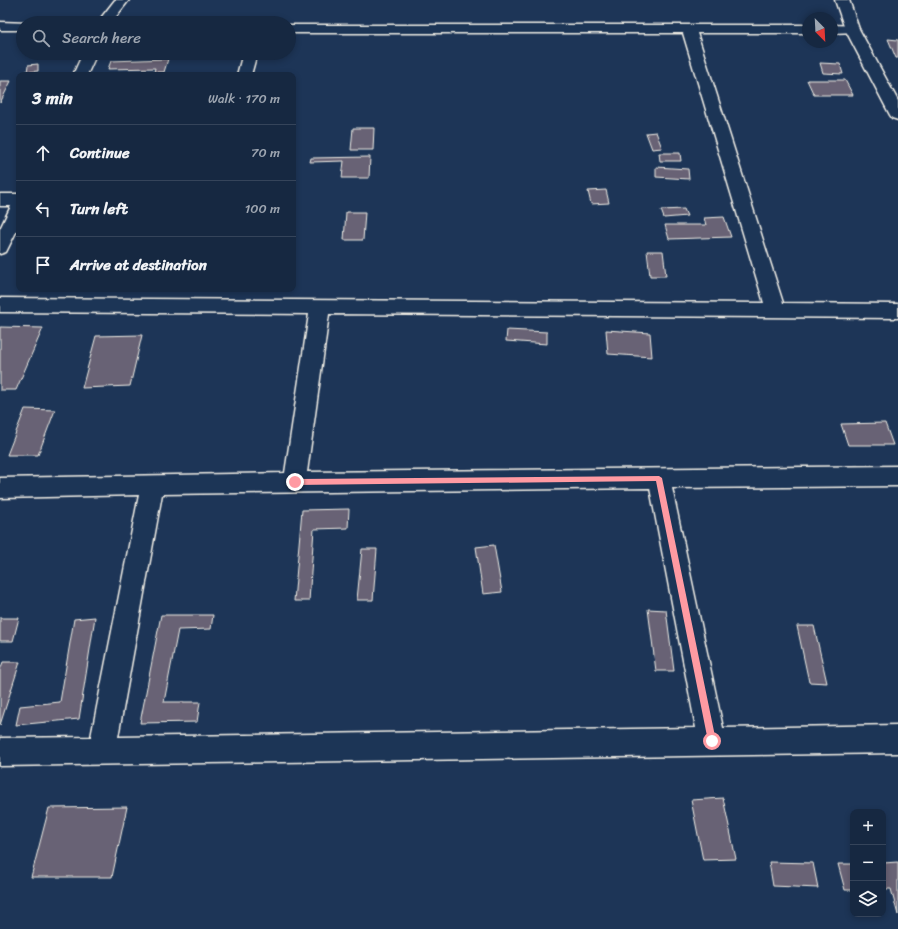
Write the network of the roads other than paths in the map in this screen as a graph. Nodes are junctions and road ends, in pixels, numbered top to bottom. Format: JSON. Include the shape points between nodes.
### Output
{"nodes":[{"id":1,"x":122,"y":0,"type":"edge"},
{"id":2,"x":842,"y":0,"type":"edge"},
{"id":3,"x":109,"y":16,"type":"edge"},
{"id":4,"x":0,"y":26,"type":"edge"},
{"id":5,"x":16,"y":26,"type":"edge"},
{"id":6,"x":852,"y":28,"type":"junction"},
{"id":7,"x":296,"y":29,"type":"edge"},
{"id":8,"x":689,"y":29,"type":"junction"},
{"id":9,"x":802,"y":29,"type":"edge"},
{"id":10,"x":838,"y":29,"type":"edge"},
{"id":11,"x":87,"y":60,"type":"edge"},
{"id":12,"x":248,"y":60,"type":"edge"},
{"id":13,"x":81,"y":72,"type":"edge"},
{"id":14,"x":245,"y":72,"type":"edge"},
{"id":15,"x":898,"y":115,"type":"edge"},
{"id":16,"x":0,"y":200,"type":"edge"},
{"id":17,"x":16,"y":200,"type":"edge"},
{"id":18,"x":16,"y":213,"type":"edge"},
{"id":19,"x":0,"y":248,"type":"edge"},
{"id":20,"x":182,"y":297,"type":"edge"},
{"id":21,"x":0,"y":305,"type":"edge"},
{"id":22,"x":320,"y":307,"type":"junction"},
{"id":23,"x":776,"y":310,"type":"junction"},
{"id":24,"x":898,"y":311,"type":"edge"},
{"id":25,"x":898,"y":476,"type":"edge"},
{"id":26,"x":659,"y":478,"type":"junction"},
{"id":27,"x":295,"y":482,"type":"junction"},
{"id":28,"x":152,"y":486,"type":"junction"},
{"id":29,"x":0,"y":488,"type":"edge"},
{"id":30,"x":898,"y":739,"type":"edge"},
{"id":31,"x":712,"y":741,"type":"junction"},
{"id":32,"x":102,"y":750,"type":"junction"},
{"id":33,"x":0,"y":752,"type":"edge"}],
"edges":[{"from":1,"to":3,"type":"street"},
{"from":2,"to":6,"type":"street"},
{"from":4,"to":5,"type":"street"},
{"from":6,"to":10,"type":"street"},
{"from":6,"to":15,"type":"street"},
{"from":7,"to":8,"type":"street"},
{"from":8,"to":9,"type":"street"},
{"from":8,"to":23,"type":"street"},
{"from":11,"to":13,"type":"street"},
{"from":12,"to":14,"type":"street"},
{"from":16,"to":17,"type":"street"},
{"from":18,"to":19,"type":"street"},
{"from":20,"to":21,"type":"street"},
{"from":20,"to":22,"type":"street"},
{"from":22,"to":23,"type":"street"},
{"from":22,"to":27,"type":"street"},
{"from":23,"to":24,"type":"street"},
{"from":25,"to":26,"type":"street"},
{"from":26,"to":27,"type":"street"},
{"from":26,"to":31,"type":"street"},
{"from":27,"to":28,"type":"street"},
{"from":28,"to":29,"type":"street"},
{"from":28,"to":32,"type":"street"},
{"from":30,"to":31,"type":"street"},
{"from":31,"to":32,"type":"street"},
{"from":32,"to":33,"type":"street"}]}
